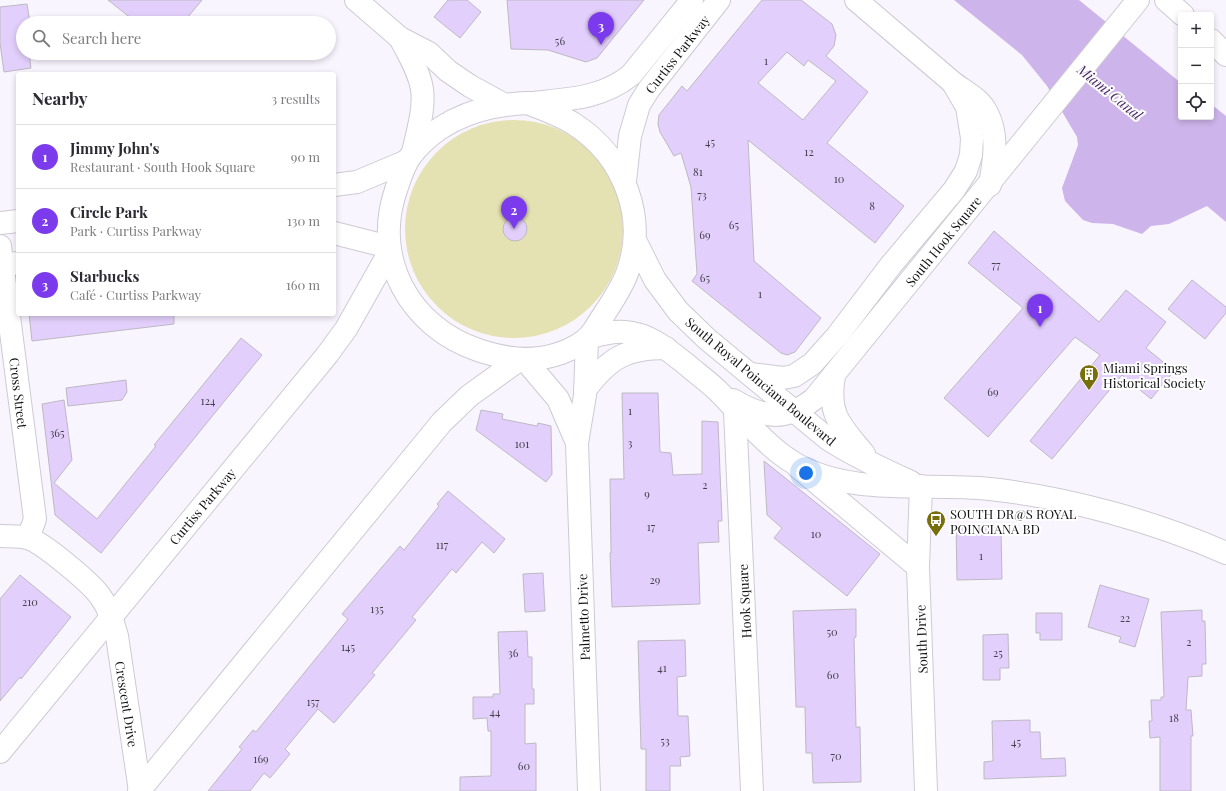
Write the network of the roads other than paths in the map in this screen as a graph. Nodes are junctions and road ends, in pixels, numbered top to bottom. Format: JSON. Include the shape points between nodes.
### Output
{"nodes":[{"id":1,"x":356,"y":0,"type":"edge"},
{"id":2,"x":692,"y":0,"type":"edge"},
{"id":3,"x":719,"y":0,"type":"edge"},
{"id":4,"x":856,"y":0,"type":"edge"},
{"id":5,"x":1138,"y":0,"type":"edge"},
{"id":6,"x":1166,"y":0,"type":"edge"},
{"id":7,"x":1180,"y":12,"type":"edge"},
{"id":8,"x":400,"y":38,"type":"junction"},
{"id":9,"x":1214,"y":43,"type":"edge"},
{"id":10,"x":1226,"y":55,"type":"edge"},
{"id":11,"x":953,"y":83,"type":"junction"},
{"id":12,"x":503,"y":104,"type":"junction"},
{"id":13,"x":527,"y":104,"type":"junction"},
{"id":14,"x":410,"y":157,"type":"junction"},
{"id":15,"x":625,"y":181,"type":"junction"},
{"id":16,"x":336,"y":185,"type":"edge"},
{"id":17,"x":990,"y":185,"type":"junction"},
{"id":18,"x":16,"y":221,"type":"edge"},
{"id":19,"x":0,"y":223,"type":"edge"},
{"id":20,"x":336,"y":234,"type":"edge"},
{"id":21,"x":635,"y":240,"type":"junction"},
{"id":22,"x":390,"y":249,"type":"junction"},
{"id":23,"x":5,"y":260,"type":"edge"},
{"id":24,"x":876,"y":285,"type":"junction"},
{"id":25,"x":895,"y":302,"type":"junction"},
{"id":26,"x":589,"y":338,"type":"junction"},
{"id":27,"x":666,"y":348,"type":"junction"},
{"id":28,"x":522,"y":360,"type":"junction"},
{"id":29,"x":750,"y":374,"type":"junction"},
{"id":30,"x":834,"y":376,"type":"junction"},
{"id":31,"x":585,"y":390,"type":"junction"},
{"id":32,"x":718,"y":391,"type":"junction"},
{"id":33,"x":735,"y":411,"type":"junction"},
{"id":34,"x":793,"y":411,"type":"junction"},
{"id":35,"x":577,"y":443,"type":"junction"},
{"id":36,"x":794,"y":463,"type":"junction"},
{"id":37,"x":872,"y":465,"type":"junction"},
{"id":38,"x":921,"y":486,"type":"junction"},
{"id":39,"x":0,"y":536,"type":"edge"},
{"id":40,"x":28,"y":538,"type":"junction"},
{"id":41,"x":1226,"y":553,"type":"edge"},
{"id":42,"x":918,"y":567,"type":"junction"},
{"id":43,"x":111,"y":617,"type":"junction"},
{"id":44,"x":0,"y":752,"type":"edge"},
{"id":45,"x":140,"y":791,"type":"edge"},
{"id":46,"x":589,"y":791,"type":"edge"},
{"id":47,"x":752,"y":791,"type":"edge"},
{"id":48,"x":926,"y":791,"type":"edge"}],
"edges":[{"from":1,"to":8,"type":"main road"},
{"from":2,"to":13,"type":"main road","name":"Curtiss Parkway","via":[[631,75],[621,83],[590,96]]},
{"from":3,"to":15,"type":"main road","name":"Curtiss Parkway","via":[[639,105],[630,136]]},
{"from":4,"to":11,"type":"main road"},
{"from":5,"to":17,"type":"main road","name":"South Hook Square","via":[[1036,124]]},
{"from":6,"to":7,"type":"main road"},
{"from":8,"to":12,"type":"main road","via":[[429,53],[448,71]]},
{"from":8,"to":14,"type":"main road","via":[[422,90],[419,123]]},
{"from":9,"to":10,"type":"main road"},
{"from":11,"to":17,"type":"main road","via":[[979,100],[988,114],[995,140]]},
{"from":11,"to":24,"type":"main road","name":"South Hook Square","via":[[967,107],[971,124],[971,155],[966,171],[954,190]]},
{"from":12,"to":13,"type":"main road"},
{"from":12,"to":14,"type":"main road","via":[[480,109],[447,124],[431,135]]},
{"from":13,"to":15,"type":"main road","via":[[553,113],[593,138]]},
{"from":14,"to":16,"type":"main road","via":[[357,182]]},
{"from":14,"to":22,"type":"main road","via":[[392,201]]},
{"from":15,"to":21,"type":"main road","via":[[634,211]]},
{"from":17,"to":25,"type":"main road","name":"South Hook Square"},
{"from":18,"to":19,"type":"main road"},
{"from":20,"to":22,"type":"main road"},
{"from":21,"to":26,"type":"main road","via":[[626,276]]},
{"from":21,"to":29,"type":"main road","name":"South Royal Poinciana Boulevard","via":[[655,280],[678,311]]},
{"from":22,"to":28,"type":"main road","via":[[394,268],[409,300],[433,326],[468,347]]},
{"from":22,"to":43,"type":"main road","name":"Curtiss Parkway","via":[[346,329],[327,355]]},
{"from":23,"to":40,"type":"main road","name":"Cross Street","via":[[35,519]]},
{"from":24,"to":25,"type":"main road"},
{"from":24,"to":29,"type":"main road","name":"South Hook Square","via":[[837,336],[804,371],[783,378]]},
{"from":25,"to":30,"type":"main road","name":"South Hook Square"},
{"from":26,"to":27,"type":"main road","name":"South Royal Poinciana Boulevard","via":[[610,332],[625,332],[652,339]]},
{"from":26,"to":28,"type":"main road","name":"South Royal Poinciana Boulevard","via":[[562,352]]},
{"from":26,"to":31,"type":"main road","name":"Palmetto Drive"},
{"from":27,"to":31,"type":"main road","via":[[638,350],[610,361]]},
{"from":27,"to":32,"type":"main road","name":"South Royal Poinciana Boulevard"},
{"from":28,"to":35,"type":"main road","name":"Palmetto Drive","via":[[558,399]]},
{"from":28,"to":45,"type":"main road","via":[[469,396],[442,422]]},
{"from":29,"to":34,"type":"main road","name":"South Royal Poinciana Boulevard"},
{"from":30,"to":34,"type":"main road","name":"South Hook Square","via":[[814,399]]},
{"from":30,"to":37,"type":"main road","via":[[832,406],[836,418]]},
{"from":31,"to":35,"type":"main road","name":"Palmetto Drive"},
{"from":32,"to":33,"type":"main road","name":"South Royal Poinciana Boulevard"},
{"from":32,"to":34,"type":"main road","name":"South Hook Square","via":[[761,414],[775,415]]},
{"from":33,"to":36,"type":"main road","name":"South Royal Poinciana Boulevard"},
{"from":33,"to":47,"type":"main road","name":"Hook Square"},
{"from":34,"to":37,"type":"main road","name":"South Royal Poinciana Boulevard","via":[[841,447]]},
{"from":35,"to":46,"type":"main road","name":"Palmetto Drive"},
{"from":36,"to":38,"type":"main road","name":"South Royal Poinciana Boulevard","via":[[840,481]]},
{"from":36,"to":42,"type":"main road"},
{"from":37,"to":38,"type":"main road","name":"South Royal Poinciana Boulevard"},
{"from":38,"to":41,"type":"main road","name":"South Royal Poinciana Boulevard","via":[[989,489],[1064,502],[1143,522],[1197,540]]},
{"from":38,"to":42,"type":"main road","name":"South Drive"},
{"from":39,"to":40,"type":"main road"},
{"from":40,"to":43,"type":"main road","name":"Crescent Drive","via":[[41,545],[92,587]]},
{"from":42,"to":48,"type":"main road","name":"South Drive"},
{"from":43,"to":44,"type":"main road","name":"Curtiss Parkway"},
{"from":43,"to":45,"type":"main road","name":"Crescent Drive","via":[[117,636]]}]}
